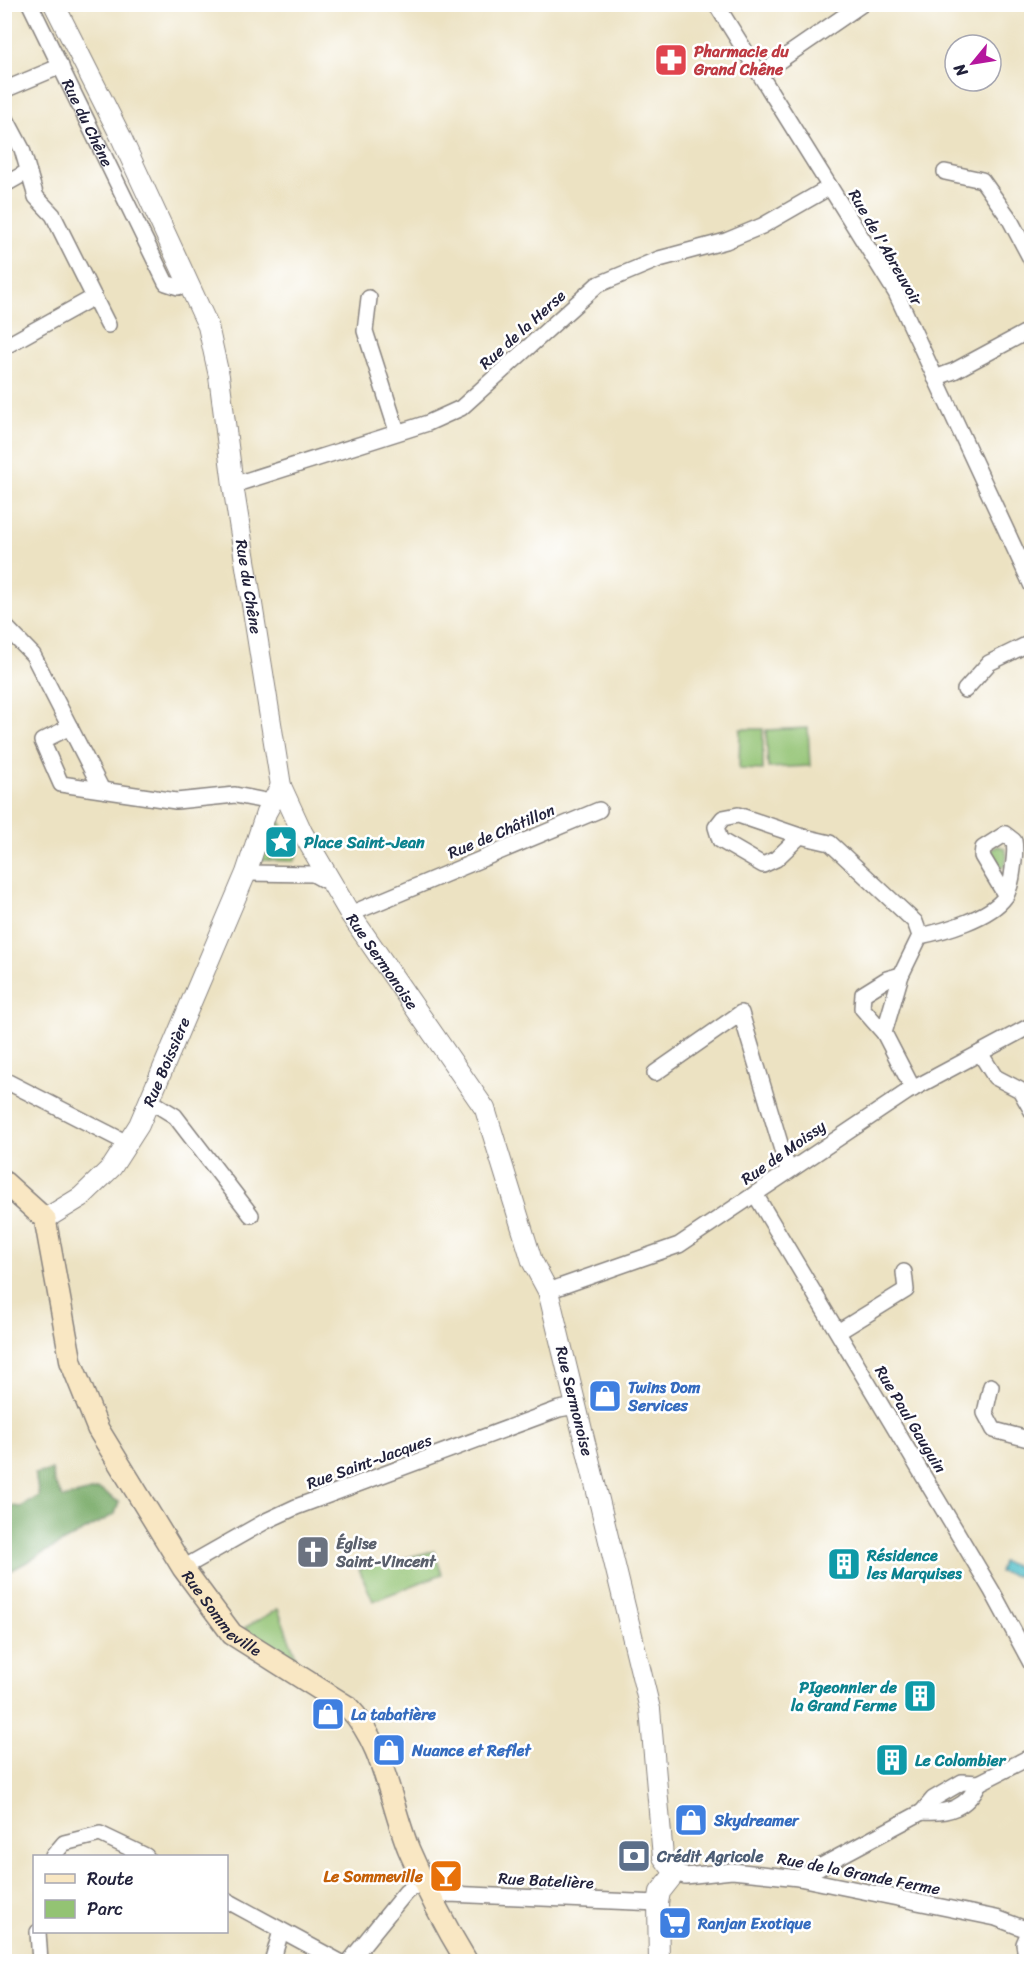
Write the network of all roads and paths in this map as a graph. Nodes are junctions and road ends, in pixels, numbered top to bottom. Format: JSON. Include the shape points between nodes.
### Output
{"nodes":[{"id":1,"x":30,"y":4,"type":"edge"},
{"id":2,"x":54,"y":4,"type":"edge"},
{"id":3,"x":716,"y":4,"type":"edge"},
{"id":4,"x":862,"y":4,"type":"edge"},
{"id":5,"x":61,"y":66,"type":"junction"},
{"id":6,"x":760,"y":74,"type":"junction"},
{"id":7,"x":4,"y":90,"type":"edge"},
{"id":8,"x":4,"y":115,"type":"edge"},
{"id":9,"x":27,"y":172,"type":"junction"},
{"id":10,"x":945,"y":172,"type":"dead end"},
{"id":11,"x":4,"y":185,"type":"edge"},
{"id":12,"x":830,"y":187,"type":"junction"},
{"id":13,"x":1032,"y":261,"type":"edge"},
{"id":14,"x":189,"y":282,"type":"junction"},
{"id":15,"x":94,"y":297,"type":"junction"},
{"id":16,"x":369,"y":298,"type":"dead end"},
{"id":17,"x":108,"y":325,"type":"dead end"},
{"id":18,"x":1032,"y":330,"type":"edge"},
{"id":19,"x":4,"y":347,"type":"edge"},
{"id":20,"x":935,"y":378,"type":"junction"},
{"id":21,"x":397,"y":431,"type":"junction"},
{"id":22,"x":233,"y":485,"type":"junction"},
{"id":23,"x":1032,"y":586,"type":"edge"},
{"id":24,"x":4,"y":625,"type":"edge"},
{"id":25,"x":1032,"y":642,"type":"edge"},
{"id":26,"x":965,"y":690,"type":"dead end"},
{"id":27,"x":70,"y":728,"type":"junction"},
{"id":28,"x":101,"y":788,"type":"junction"},
{"id":29,"x":276,"y":794,"type":"junction"},
{"id":30,"x":599,"y":810,"type":"dead end"},
{"id":31,"x":800,"y":836,"type":"junction"},
{"id":32,"x":246,"y":873,"type":"junction"},
{"id":33,"x":331,"y":884,"type":"junction"},
{"id":34,"x":1006,"y":896,"type":"dead end"},
{"id":35,"x":350,"y":914,"type":"junction"},
{"id":36,"x":920,"y":936,"type":"junction"},
{"id":37,"x":901,"y":975,"type":"junction"},
{"id":38,"x":1032,"y":1025,"type":"edge"},
{"id":39,"x":884,"y":1033,"type":"junction"},
{"id":40,"x":980,"y":1053,"type":"junction"},
{"id":41,"x":655,"y":1073,"type":"dead end"},
{"id":42,"x":4,"y":1080,"type":"edge"},
{"id":43,"x":913,"y":1089,"type":"junction"},
{"id":44,"x":149,"y":1100,"type":"junction"},
{"id":45,"x":1032,"y":1111,"type":"edge"},
{"id":46,"x":127,"y":1143,"type":"junction"},
{"id":47,"x":788,"y":1170,"type":"junction"},
{"id":48,"x":4,"y":1182,"type":"edge"},
{"id":49,"x":755,"y":1194,"type":"junction"},
{"id":50,"x":251,"y":1215,"type":"dead end"},
{"id":51,"x":45,"y":1220,"type":"junction"},
{"id":52,"x":904,"y":1272,"type":"dead end"},
{"id":53,"x":548,"y":1291,"type":"junction"},
{"id":54,"x":838,"y":1332,"type":"junction"},
{"id":55,"x":991,"y":1386,"type":"dead end"},
{"id":56,"x":576,"y":1406,"type":"junction"},
{"id":57,"x":1032,"y":1440,"type":"edge"},
{"id":58,"x":183,"y":1568,"type":"junction"},
{"id":59,"x":1032,"y":1665,"type":"edge"},
{"id":60,"x":1032,"y":1756,"type":"edge"},
{"id":61,"x":55,"y":1855,"type":"edge"},
{"id":62,"x":142,"y":1855,"type":"edge"},
{"id":63,"x":675,"y":1873,"type":"junction"},
{"id":64,"x":799,"y":1878,"type":"junction"},
{"id":65,"x":429,"y":1888,"type":"junction"},
{"id":66,"x":228,"y":1901,"type":"edge"},
{"id":67,"x":658,"y":1903,"type":"junction"},
{"id":68,"x":1030,"y":1927,"type":"edge"},
{"id":69,"x":281,"y":1931,"type":"junction"},
{"id":70,"x":38,"y":1933,"type":"edge"},
{"id":71,"x":40,"y":1962,"type":"edge"},
{"id":72,"x":272,"y":1962,"type":"edge"},
{"id":73,"x":340,"y":1962,"type":"edge"},
{"id":74,"x":349,"y":1962,"type":"edge"},
{"id":75,"x":467,"y":1962,"type":"edge"},
{"id":76,"x":659,"y":1962,"type":"edge"},
{"id":77,"x":1027,"y":1962,"type":"edge"}],
"edges":[{"from":1,"to":5,"type":"street","name":"Rue du Chêne"},
{"from":2,"to":14,"type":"street","name":"Rue du Chêne"},
{"from":3,"to":6,"type":"street","name":"Rue de l'Abreuvoir"},
{"from":4,"to":6,"type":"street"},
{"from":5,"to":7,"type":"street"},
{"from":5,"to":14,"type":"street","name":"Rue du Chêne","via":[[166,283],[178,287]]},
{"from":6,"to":12,"type":"street","name":"Rue de l'Abreuvoir"},
{"from":8,"to":9,"type":"street","via":[[22,149]]},
{"from":9,"to":11,"type":"street"},
{"from":9,"to":15,"type":"street","via":[[36,197],[53,215]]},
{"from":10,"to":13,"type":"street","via":[[982,180],[1009,218]]},
{"from":12,"to":20,"type":"street","name":"Rue de l'Abreuvoir","via":[[896,293]]},
{"from":12,"to":21,"type":"street","name":"Rue de la Herse","via":[[744,233],[659,259],[597,285],[460,408],[428,423]]},
{"from":14,"to":22,"type":"street","name":"Rue du Chêne","via":[[208,326],[219,376]]},
{"from":15,"to":17,"type":"street"},
{"from":15,"to":19,"type":"street"},
{"from":16,"to":21,"type":"street","via":[[365,331]]},
{"from":18,"to":20,"type":"street"},
{"from":20,"to":23,"type":"street","name":"Rue de l'Abreuvoir"},
{"from":21,"to":22,"type":"street","name":"Rue de la Herse"},
{"from":22,"to":29,"type":"street","name":"Rue du Chêne"},
{"from":24,"to":27,"type":"street","via":[[33,655]]},
{"from":25,"to":26,"type":"street","via":[[989,663]]},
{"from":27,"to":28,"type":"street"},
{"from":27,"to":28,"type":"street","via":[[42,741],[62,784]]},
{"from":28,"to":29,"type":"street","via":[[176,801]]},
{"from":29,"to":32,"type":"street","name":"Rue Boissière"},
{"from":29,"to":33,"type":"street","name":"Rue du Chêne"},
{"from":30,"to":35,"type":"street","name":"Rue de Châtillon"},
{"from":31,"to":31,"type":"street","via":[[738,815],[723,818],[717,827],[720,840],[763,865],[776,859]]},
{"from":31,"to":36,"type":"street","via":[[830,843],[915,922]]},
{"from":32,"to":33,"type":"street","via":[[313,874]]},
{"from":32,"to":44,"type":"street","name":"Rue Boissière"},
{"from":33,"to":35,"type":"street","name":"Rue Sermonoise"},
{"from":34,"to":36,"type":"street","via":[[956,928]]},
{"from":35,"to":53,"type":"street","name":"Rue Sermonoise","via":[[485,1109],[532,1261]]},
{"from":36,"to":37,"type":"street"},
{"from":37,"to":39,"type":"street"},
{"from":37,"to":39,"type":"street","via":[[863,994],[862,1008]]},
{"from":38,"to":40,"type":"street","name":"Rue de Moissy"},
{"from":39,"to":43,"type":"street"},
{"from":40,"to":43,"type":"street","name":"Rue de Moissy"},
{"from":40,"to":45,"type":"street","via":[[995,1077],[1020,1089]]},
{"from":41,"to":47,"type":"street","via":[[741,1013]]},
{"from":42,"to":46,"type":"street"},
{"from":43,"to":47,"type":"street","name":"Rue de Moissy"},
{"from":44,"to":46,"type":"street","name":"Rue Boissière"},
{"from":44,"to":50,"type":"street","via":[[175,1116]]},
{"from":46,"to":51,"type":"street","name":"Rue Boissière","via":[[112,1167],[81,1197]]},
{"from":47,"to":49,"type":"street","name":"Rue de Moissy"},
{"from":48,"to":51,"type":"main road"},
{"from":49,"to":53,"type":"street","name":"Rue de Moissy","via":[[679,1245]]},
{"from":49,"to":54,"type":"street","name":"Rue Paul Gauguin"},
{"from":51,"to":58,"type":"main road","name":"Rue Sommeville","via":[[71,1362],[98,1429]]},
{"from":52,"to":54,"type":"street","via":[[906,1290]]},
{"from":53,"to":56,"type":"street","name":"Rue Sermonoise"},
{"from":54,"to":59,"type":"street","name":"Rue Paul Gauguin"},
{"from":55,"to":57,"type":"street","via":[[985,1413],[994,1430]]},
{"from":56,"to":58,"type":"street","name":"Rue Saint-Jacques","via":[[296,1507]]},
{"from":56,"to":63,"type":"street","name":"Rue Sermonoise","via":[[650,1709],[663,1857]]},
{"from":58,"to":65,"type":"main road","name":"Rue Sommeville","via":[[232,1634],[356,1715],[368,1734],[409,1850]]},
{"from":60,"to":64,"type":"street","via":[[979,1783],[962,1782],[933,1799],[922,1812]]},
{"from":61,"to":62,"type":"street","via":[[64,1844],[100,1834]]},
{"from":63,"to":64,"type":"street","name":"Rue de la Grande Ferme","via":[[685,1876],[732,1871]]},
{"from":63,"to":67,"type":"street","via":[[660,1892]]},
{"from":64,"to":68,"type":"street","name":"Rue de la Grande Ferme"},
{"from":65,"to":67,"type":"street","name":"Rue Batelière","via":[[449,1894]]},
{"from":65,"to":74,"type":"street","via":[[406,1892]]},
{"from":65,"to":75,"type":"main road","name":"Rue Sommeville"},
{"from":66,"to":69,"type":"street"},
{"from":67,"to":76,"type":"street"},
{"from":68,"to":77,"type":"street","via":[[1024,1944]]},
{"from":69,"to":72,"type":"street"},
{"from":69,"to":73,"type":"street"},
{"from":70,"to":71,"type":"street"}]}
